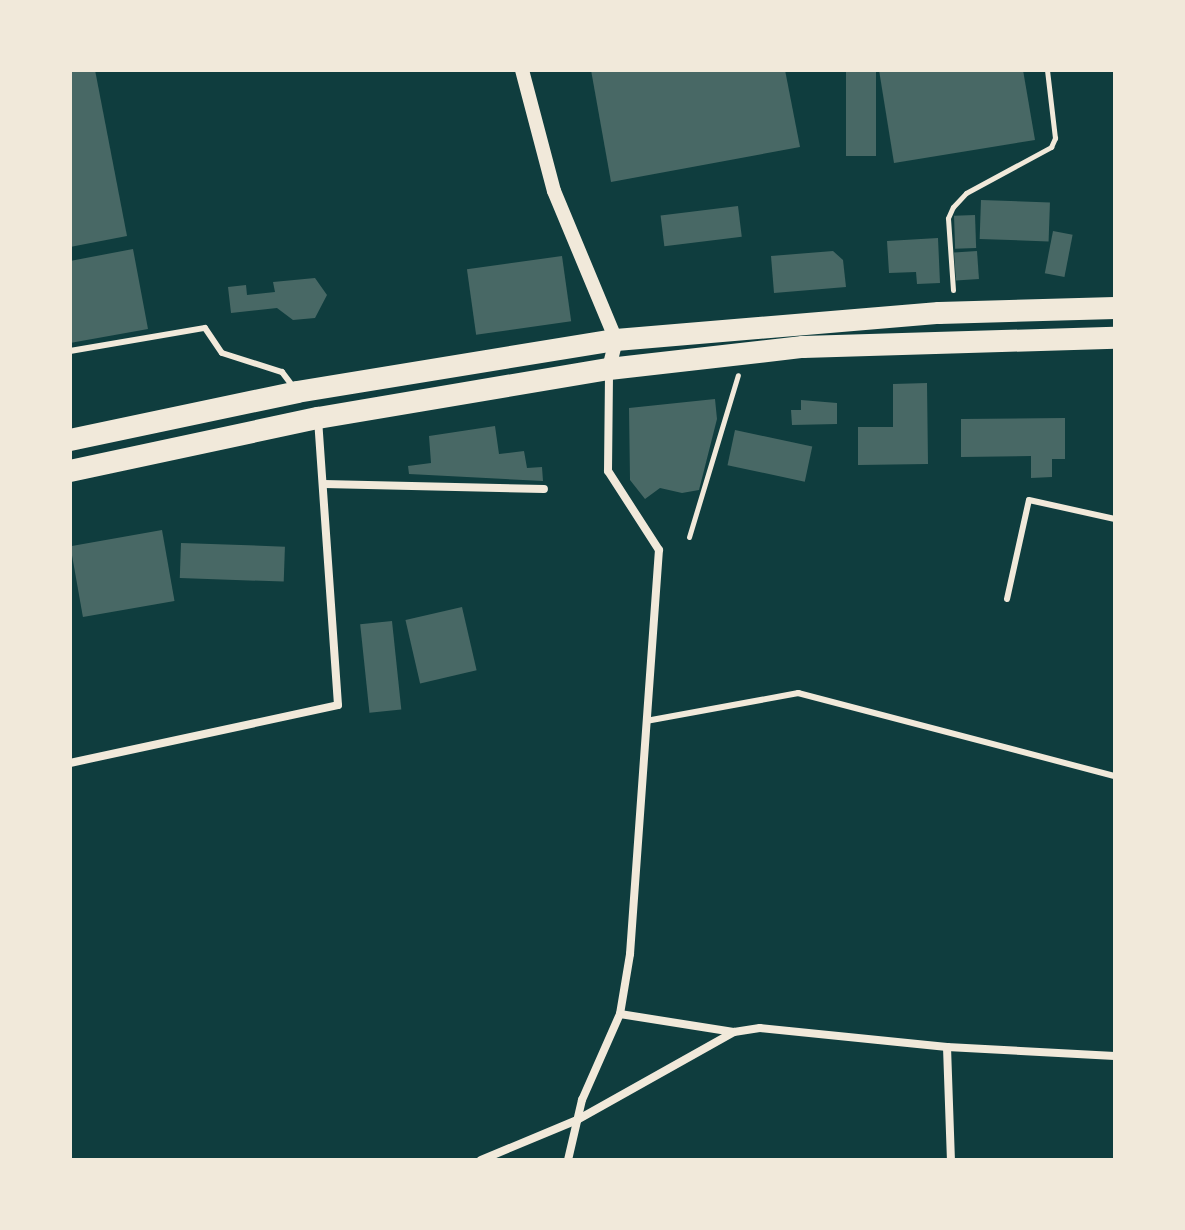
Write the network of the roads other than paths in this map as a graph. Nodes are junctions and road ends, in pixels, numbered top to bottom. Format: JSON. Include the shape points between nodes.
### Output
{"nodes":[{"id":1,"x":522,"y":70,"type":"edge"},
{"id":2,"x":1115,"y":308,"type":"edge"},
{"id":3,"x":1115,"y":338,"type":"edge"},
{"id":4,"x":616,"y":340,"type":"junction"},
{"id":5,"x":70,"y":351,"type":"edge"},
{"id":6,"x":609,"y":369,"type":"junction"},
{"id":7,"x":297,"y":392,"type":"junction"},
{"id":8,"x":318,"y":418,"type":"junction"},
{"id":9,"x":70,"y":440,"type":"edge"},
{"id":10,"x":70,"y":471,"type":"edge"},
{"id":11,"x":324,"y":484,"type":"junction"},
{"id":12,"x":544,"y":489,"type":"dead end"},
{"id":13,"x":1115,"y":519,"type":"edge"},
{"id":14,"x":1007,"y":599,"type":"dead end"},
{"id":15,"x":646,"y":721,"type":"junction"},
{"id":16,"x":70,"y":763,"type":"edge"},
{"id":17,"x":1115,"y":776,"type":"edge"},
{"id":18,"x":620,"y":1014,"type":"junction"},
{"id":19,"x":734,"y":1032,"type":"junction"},
{"id":20,"x":947,"y":1047,"type":"junction"},
{"id":21,"x":1115,"y":1056,"type":"edge"},
{"id":22,"x":577,"y":1120,"type":"junction"},
{"id":23,"x":481,"y":1160,"type":"edge"},
{"id":24,"x":568,"y":1160,"type":"edge"},
{"id":25,"x":951,"y":1160,"type":"edge"}],
"edges":[{"from":1,"to":4,"type":"street","via":[[554,191]]},
{"from":2,"to":4,"type":"highway","via":[[939,313]]},
{"from":3,"to":6,"type":"highway","via":[[803,347]]},
{"from":4,"to":6,"type":"street"},
{"from":4,"to":7,"type":"highway"},
{"from":5,"to":7,"type":"lane","via":[[205,328],[222,353],[282,372]]},
{"from":6,"to":8,"type":"highway"},
{"from":6,"to":15,"type":"street","via":[[608,471],[659,550]]},
{"from":7,"to":9,"type":"highway"},
{"from":8,"to":10,"type":"highway"},
{"from":8,"to":11,"type":"street"},
{"from":11,"to":12,"type":"street"},
{"from":11,"to":16,"type":"street","via":[[338,705]]},
{"from":13,"to":14,"type":"lane","via":[[1029,500]]},
{"from":15,"to":17,"type":"lane","via":[[798,693]]},
{"from":15,"to":18,"type":"street","via":[[638,887]]},
{"from":18,"to":19,"type":"street"},
{"from":18,"to":22,"type":"street"},
{"from":19,"to":20,"type":"street","via":[[760,1028]]},
{"from":19,"to":22,"type":"street"},
{"from":20,"to":21,"type":"street"},
{"from":20,"to":25,"type":"street"},
{"from":22,"to":23,"type":"street"},
{"from":22,"to":24,"type":"street"}]}
